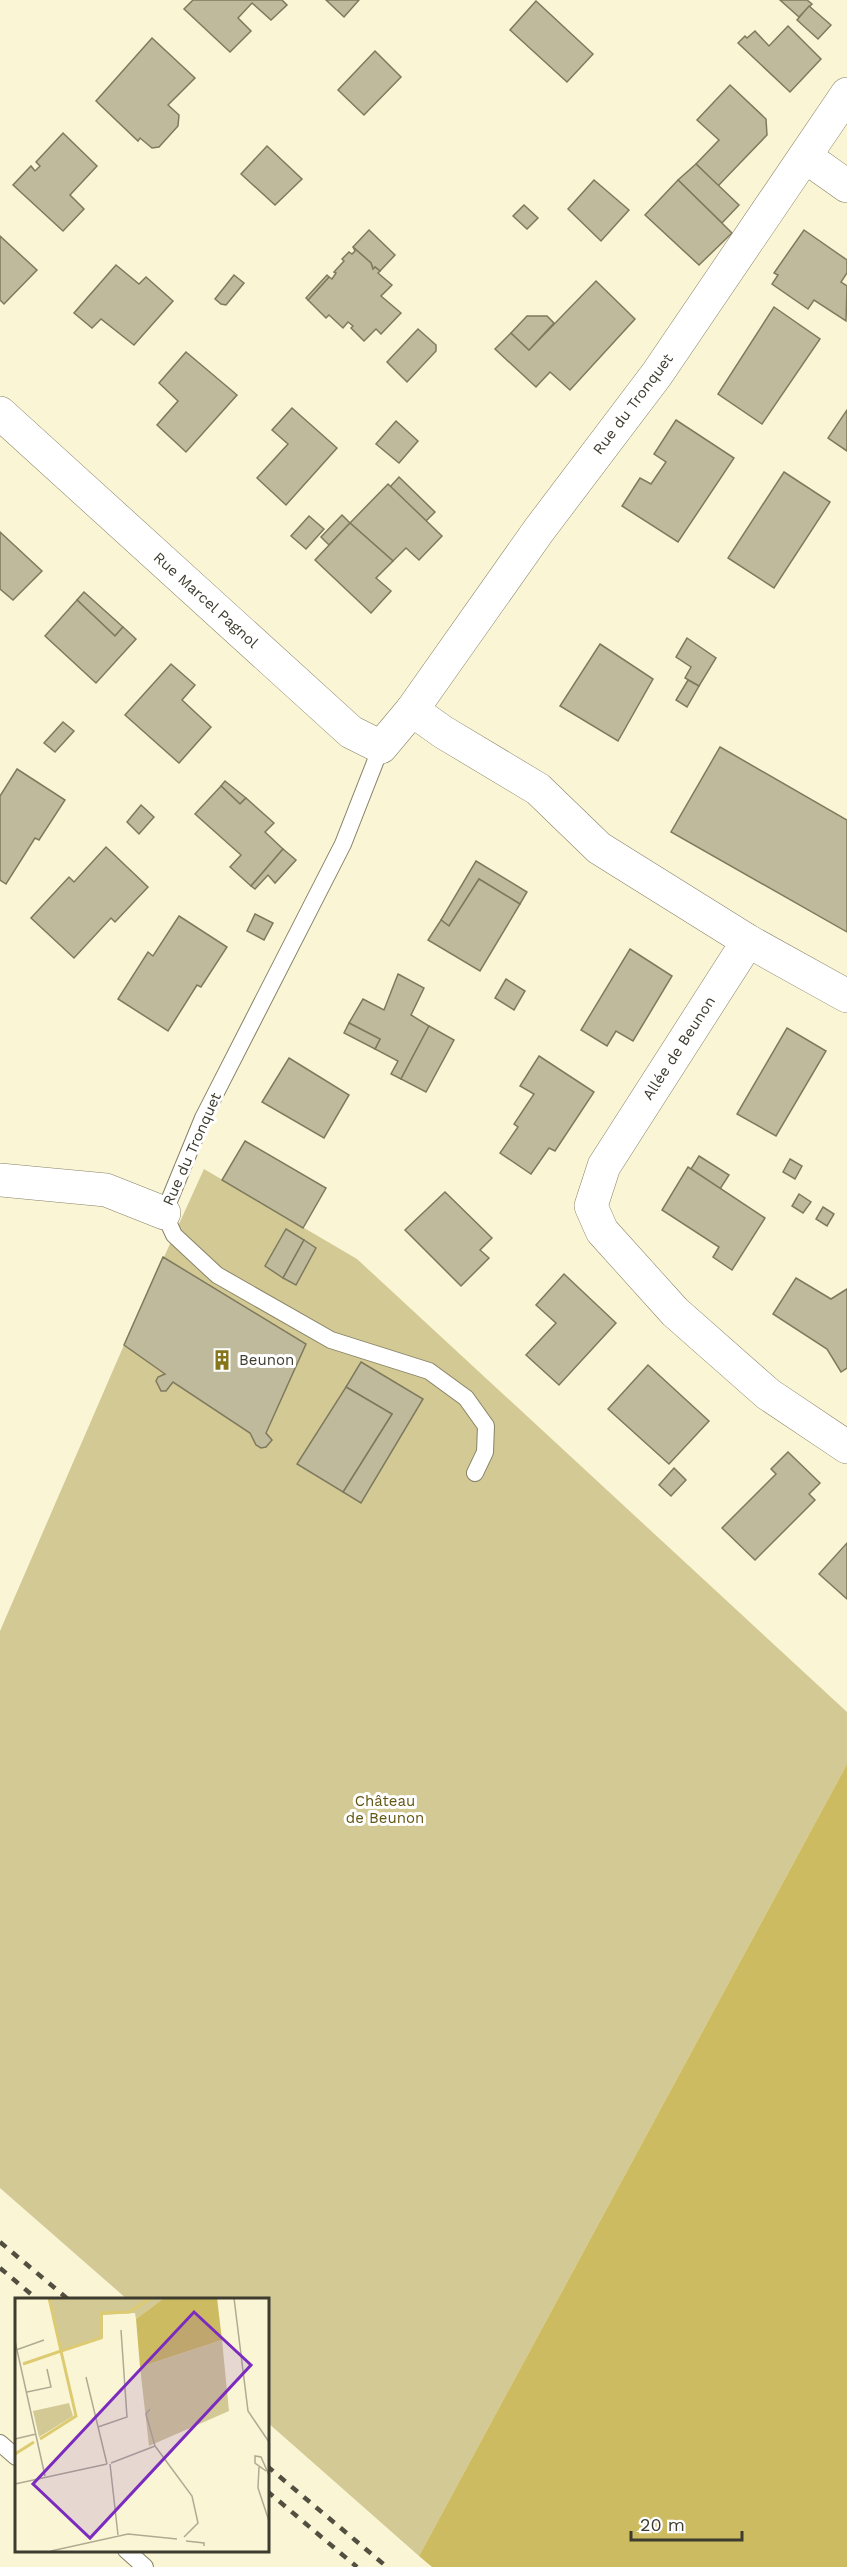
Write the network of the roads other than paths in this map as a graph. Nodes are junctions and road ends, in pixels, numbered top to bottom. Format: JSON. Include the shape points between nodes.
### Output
{"nodes":[{"id":1,"x":847,"y":94,"type":"edge"},
{"id":2,"x":806,"y":157,"type":"junction"},
{"id":3,"x":847,"y":186,"type":"edge"},
{"id":4,"x":0,"y":413,"type":"edge"},
{"id":5,"x":412,"y":710,"type":"junction"},
{"id":6,"x":381,"y":747,"type":"junction"},
{"id":7,"x":748,"y":941,"type":"junction"},
{"id":8,"x":847,"y":996,"type":"edge"},
{"id":9,"x":0,"y":1179,"type":"edge"},
{"id":10,"x":164,"y":1213,"type":"junction"},
{"id":11,"x":847,"y":1448,"type":"edge"},
{"id":12,"x":475,"y":1473,"type":"dead end"},
{"id":13,"x":0,"y":2443,"type":"edge"},
{"id":14,"x":15,"y":2456,"type":"edge"},
{"id":15,"x":128,"y":2552,"type":"edge"},
{"id":16,"x":145,"y":2567,"type":"edge"}],
"edges":[{"from":1,"to":2,"type":"street","name":"Rue du Tronquet"},
{"from":2,"to":3,"type":"street"},
{"from":2,"to":5,"type":"street","name":"Rue du Tronquet","via":[[657,374],[539,530]]},
{"from":4,"to":6,"type":"street","name":"Rue Marcel Pagnol","via":[[351,732]]},
{"from":5,"to":6,"type":"street"},
{"from":5,"to":7,"type":"street","via":[[538,789],[599,848]]},
{"from":6,"to":10,"type":"lane","name":"Rue du Tronquet","via":[[344,844],[203,1118]]},
{"from":7,"to":8,"type":"street"},
{"from":7,"to":11,"type":"street","name":"Allée de Beunon","via":[[604,1166],[591,1206],[602,1232],[675,1312],[768,1394]]},
{"from":9,"to":10,"type":"street","via":[[106,1190]]},
{"from":10,"to":12,"type":"lane","name":"Rue du Tronquet","via":[[174,1234],[217,1275],[331,1340],[429,1371],[466,1398],[486,1426],[485,1452]]},
{"from":13,"to":14,"type":"lane"},
{"from":15,"to":16,"type":"lane"}]}
